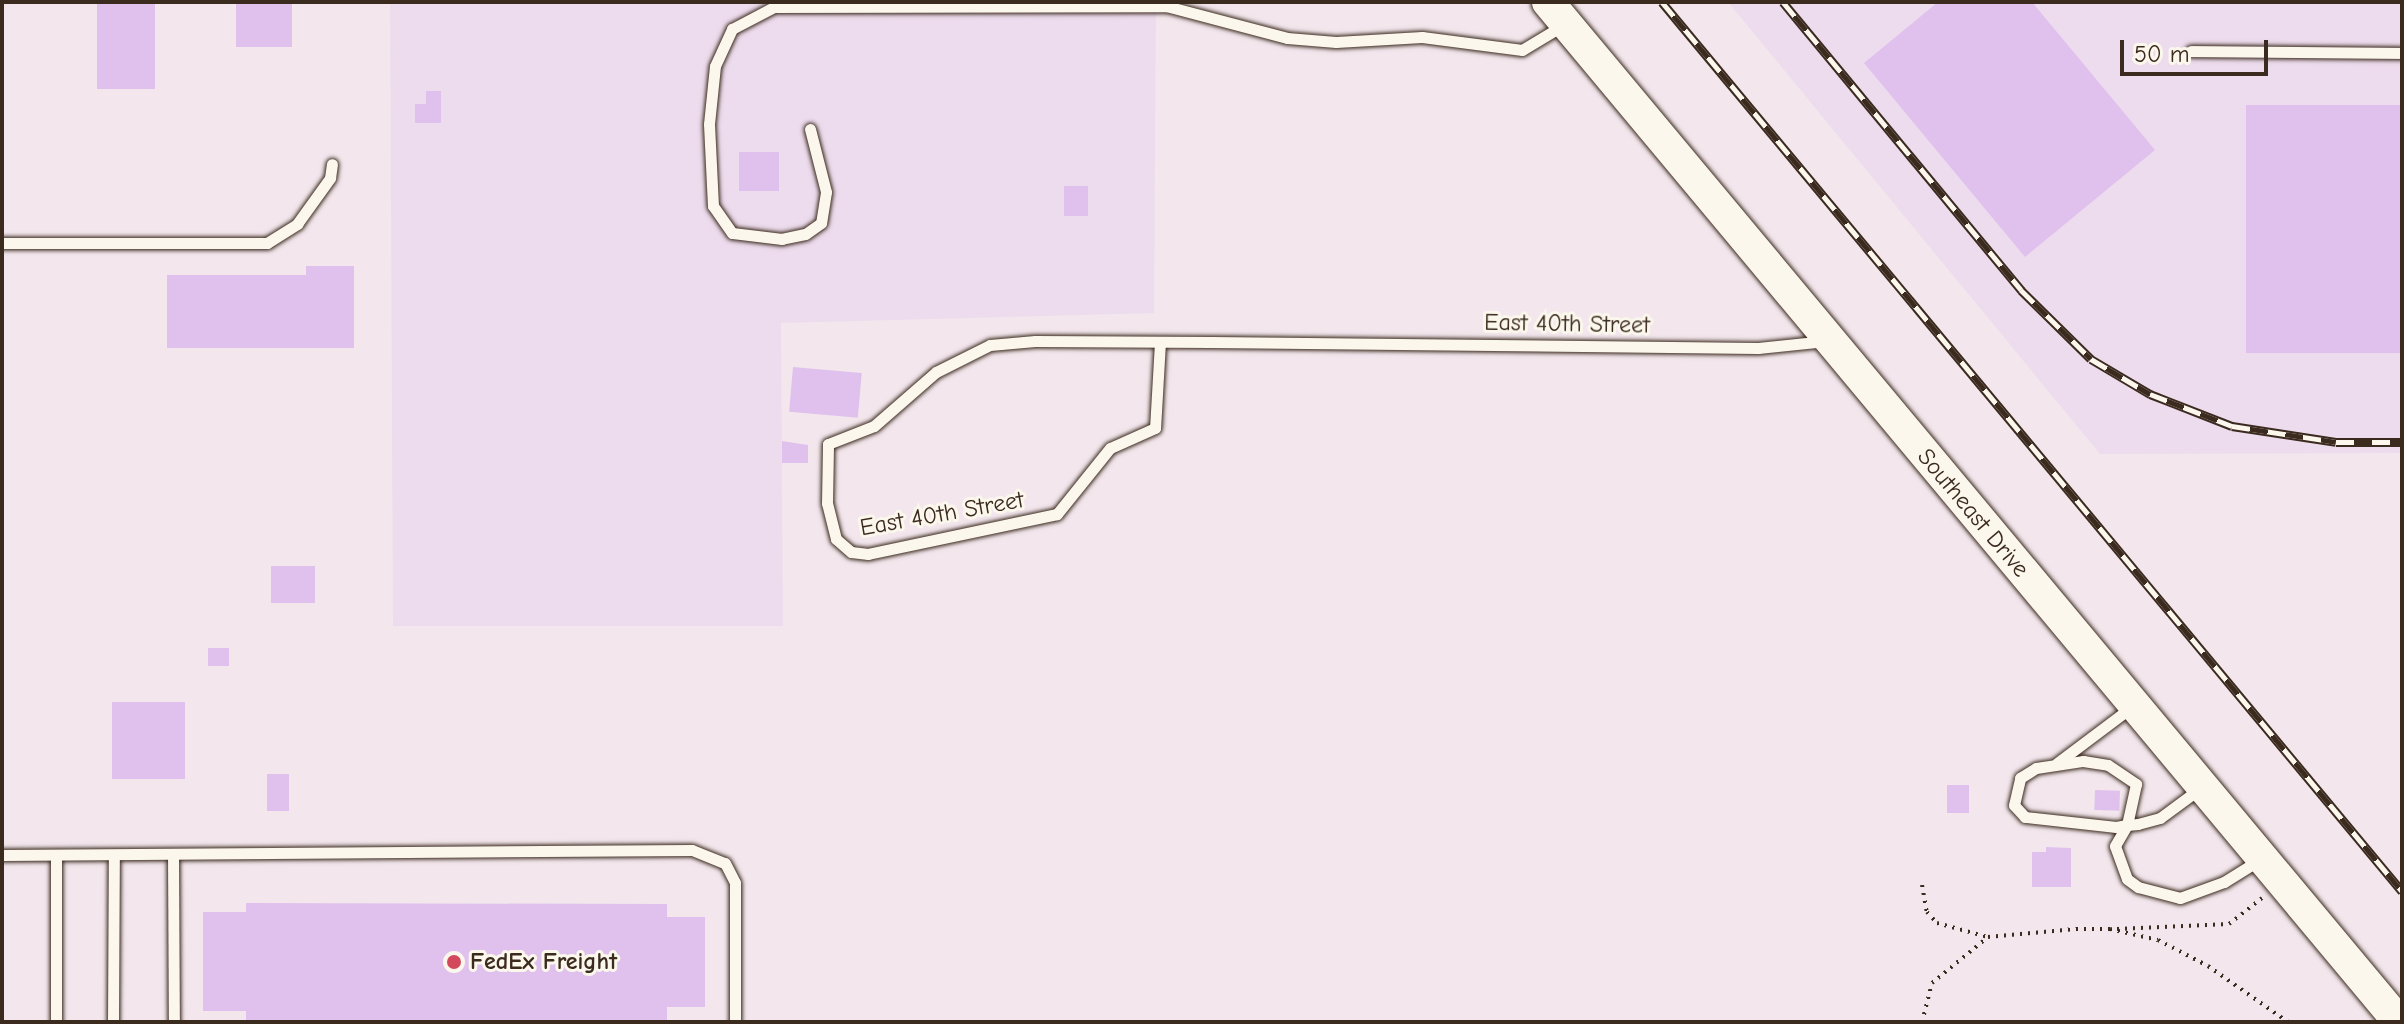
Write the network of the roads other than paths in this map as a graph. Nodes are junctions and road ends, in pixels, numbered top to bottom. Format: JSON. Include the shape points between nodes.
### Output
{"nodes":[{"id":1,"x":1557,"y":12,"type":"edge"},
{"id":2,"x":2191,"y":51,"type":"dead end"},
{"id":3,"x":2402,"y":53,"type":"edge"},
{"id":4,"x":810,"y":129,"type":"dead end"},
{"id":5,"x":332,"y":164,"type":"dead end"},
{"id":6,"x":2,"y":243,"type":"edge"},
{"id":7,"x":1829,"y":341,"type":"junction"},
{"id":8,"x":1160,"y":342,"type":"junction"},
{"id":9,"x":2134,"y":705,"type":"junction"},
{"id":10,"x":2057,"y":763,"type":"junction"},
{"id":11,"x":2202,"y":787,"type":"junction"},
{"id":12,"x":2127,"y":825,"type":"junction"},
{"id":13,"x":173,"y":854,"type":"junction"},
{"id":14,"x":2,"y":855,"type":"edge"},
{"id":15,"x":56,"y":855,"type":"junction"},
{"id":16,"x":114,"y":855,"type":"junction"},
{"id":17,"x":2271,"y":869,"type":"junction"},
{"id":18,"x":56,"y":1022,"type":"edge"},
{"id":19,"x":113,"y":1022,"type":"edge"},
{"id":20,"x":174,"y":1022,"type":"edge"},
{"id":21,"x":735,"y":1022,"type":"edge"},
{"id":22,"x":2399,"y":1022,"type":"edge"}],
"edges":[{"from":1,"to":4,"type":"lane","via":[[1522,50],[1422,37],[1336,42],[1287,38],[1166,6],[774,7],[732,29],[715,66],[709,124],[713,206],[732,233],[782,239],[805,234],[821,223],[826,192]]},
{"from":1,"to":7,"type":"main road","name":"Southeast Drive"},
{"from":2,"to":3,"type":"lane"},
{"from":5,"to":6,"type":"lane","via":[[330,178],[297,224],[267,243]]},
{"from":7,"to":8,"type":"lane","name":"East 40th Street","via":[[1758,348]]},
{"from":7,"to":9,"type":"main road","name":"Southeast Drive"},
{"from":8,"to":8,"type":"lane","name":"East 40th Street","via":[[1155,428],[1110,448],[1057,514],[868,554],[851,552],[836,539],[827,503],[828,444],[874,426],[963,356],[1010,342]]},
{"from":9,"to":10,"type":"lane"},
{"from":9,"to":11,"type":"main road","name":"Southeast Drive"},
{"from":10,"to":12,"type":"lane","via":[[2108,765],[2127,774],[2136,784]]},
{"from":10,"to":12,"type":"lane","via":[[2020,778],[2013,792],[2018,814]]},
{"from":11,"to":12,"type":"lane","via":[[2160,818]]},
{"from":11,"to":17,"type":"main road","name":"Southeast Drive"},
{"from":12,"to":17,"type":"lane","via":[[2115,846],[2127,879],[2158,896],[2197,893]]},
{"from":13,"to":16,"type":"lane"},
{"from":13,"to":20,"type":"lane"},
{"from":13,"to":21,"type":"lane","via":[[692,850],[725,863],[735,883]]},
{"from":14,"to":15,"type":"lane"},
{"from":15,"to":16,"type":"lane"},
{"from":15,"to":18,"type":"lane"},
{"from":16,"to":19,"type":"lane"},
{"from":17,"to":22,"type":"main road","name":"Southeast Drive"}]}
